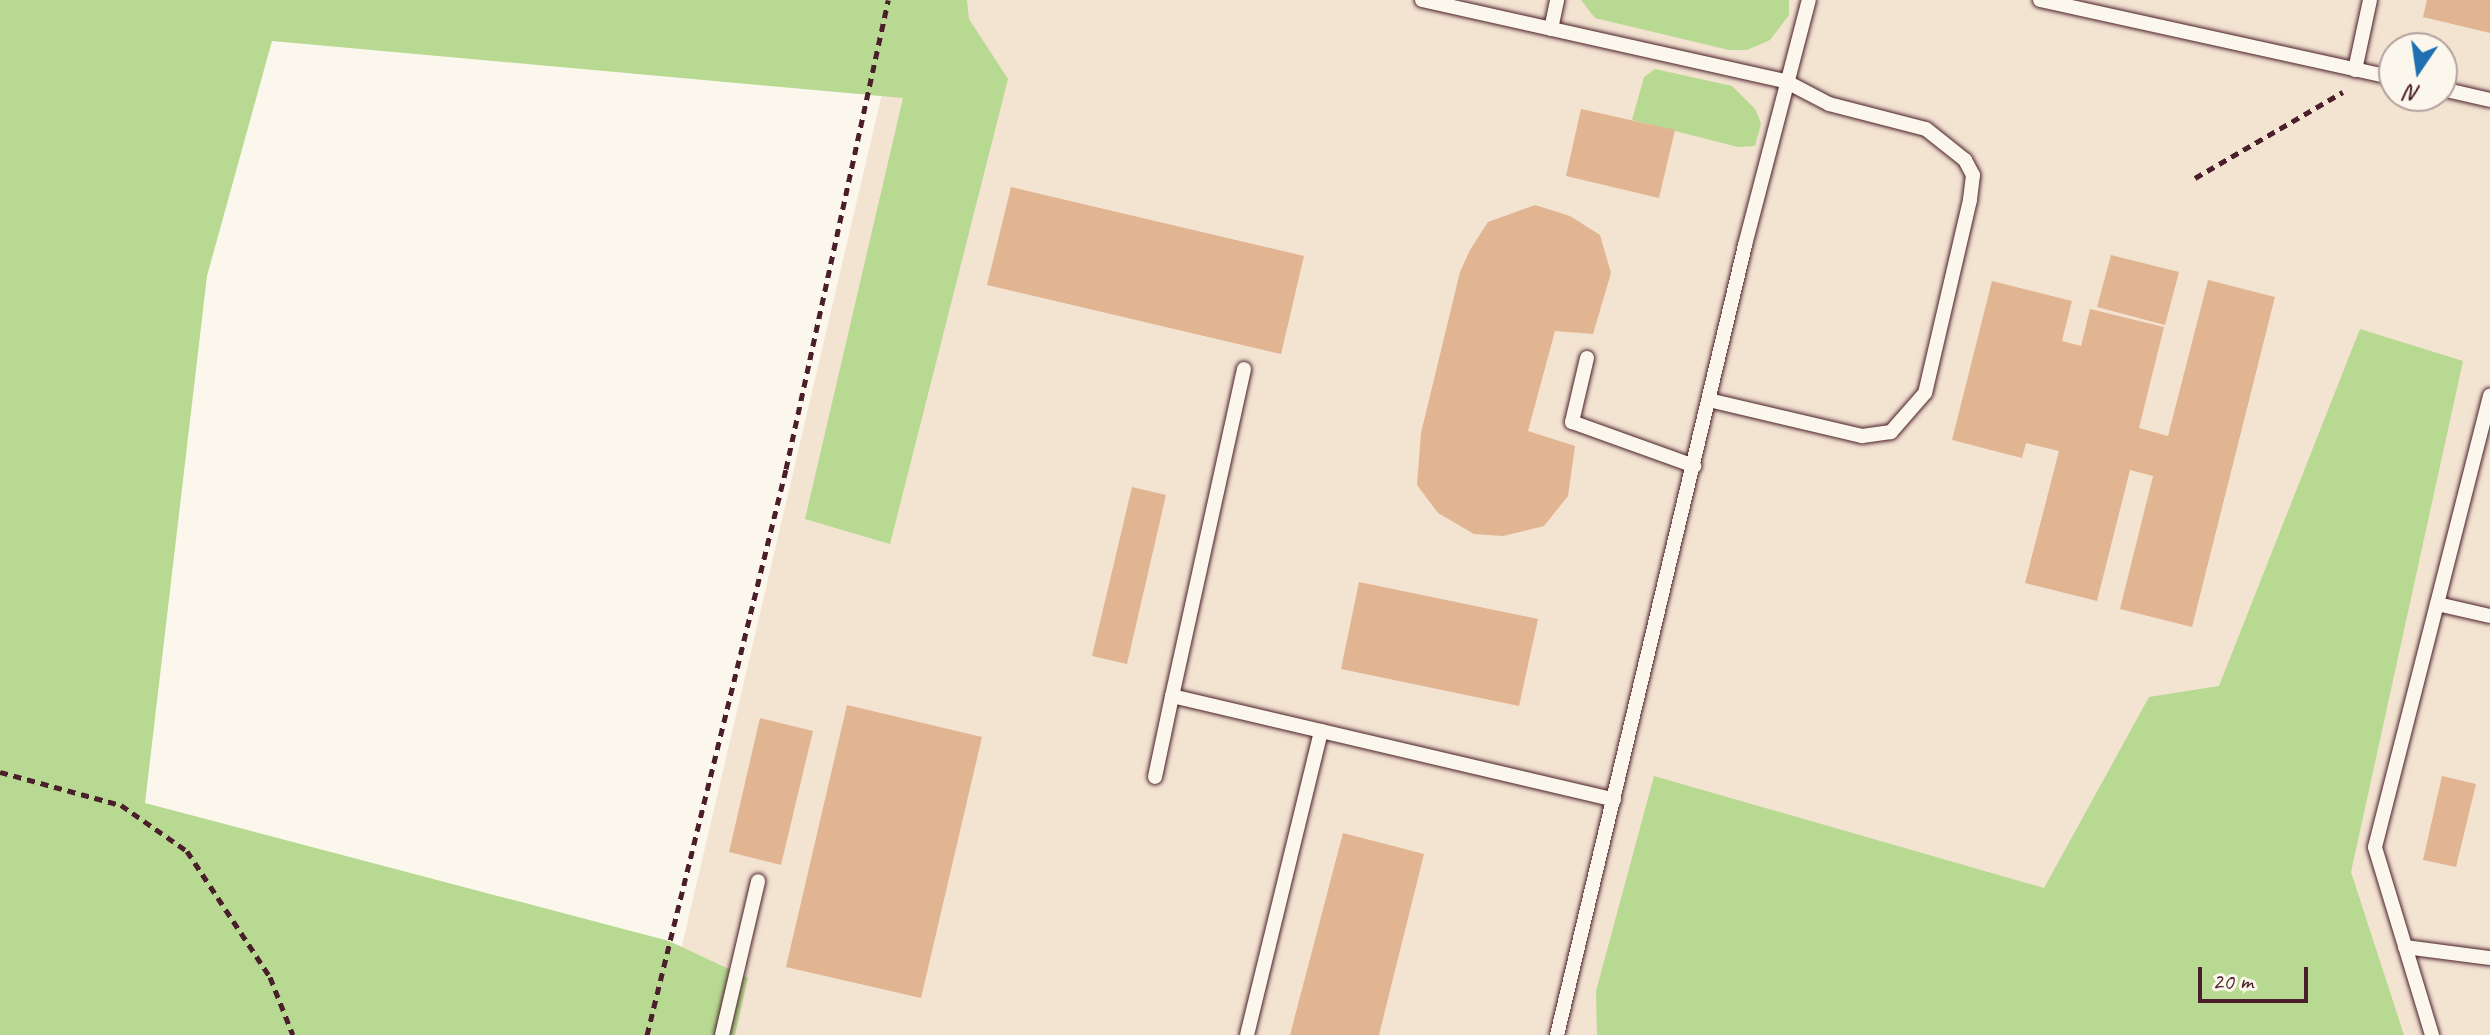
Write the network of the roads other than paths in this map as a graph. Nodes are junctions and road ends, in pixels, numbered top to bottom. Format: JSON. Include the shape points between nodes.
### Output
{"nodes":[{"id":1,"x":1422,"y":0,"type":"edge"},
{"id":2,"x":1557,"y":0,"type":"edge"},
{"id":3,"x":1809,"y":0,"type":"edge"},
{"id":4,"x":2040,"y":0,"type":"edge"},
{"id":5,"x":2370,"y":0,"type":"edge"},
{"id":6,"x":1551,"y":29,"type":"junction"},
{"id":7,"x":2355,"y":70,"type":"junction"},
{"id":8,"x":2378,"y":75,"type":"edge"},
{"id":9,"x":1785,"y":81,"type":"junction"},
{"id":10,"x":2458,"y":93,"type":"edge"},
{"id":11,"x":2490,"y":100,"type":"edge"},
{"id":12,"x":1587,"y":358,"type":"dead end"},
{"id":13,"x":1244,"y":369,"type":"dead end"},
{"id":14,"x":2490,"y":395,"type":"edge"},
{"id":15,"x":1709,"y":400,"type":"junction"},
{"id":16,"x":1694,"y":466,"type":"junction"},
{"id":17,"x":2437,"y":604,"type":"junction"},
{"id":18,"x":2490,"y":616,"type":"edge"},
{"id":19,"x":1172,"y":696,"type":"junction"},
{"id":20,"x":1321,"y":731,"type":"junction"},
{"id":21,"x":1155,"y":777,"type":"dead end"},
{"id":22,"x":1614,"y":800,"type":"junction"},
{"id":23,"x":758,"y":881,"type":"dead end"},
{"id":24,"x":2405,"y":947,"type":"junction"},
{"id":25,"x":2490,"y":958,"type":"edge"},
{"id":26,"x":722,"y":1035,"type":"edge"},
{"id":27,"x":1247,"y":1035,"type":"edge"},
{"id":28,"x":1557,"y":1035,"type":"edge"},
{"id":29,"x":2432,"y":1035,"type":"edge"}],
"edges":[{"from":1,"to":6,"type":"lane"},
{"from":2,"to":6,"type":"lane"},
{"from":3,"to":9,"type":"lane"},
{"from":4,"to":7,"type":"lane"},
{"from":5,"to":7,"type":"lane"},
{"from":6,"to":9,"type":"lane"},
{"from":7,"to":8,"type":"lane"},
{"from":9,"to":15,"type":"lane"},
{"from":9,"to":15,"type":"lane","via":[[1829,104],[1926,129],[1948,142],[1973,175],[1925,393],[1891,432],[1862,436]]},
{"from":10,"to":11,"type":"lane"},
{"from":12,"to":16,"type":"lane","via":[[1572,422]]},
{"from":13,"to":19,"type":"lane"},
{"from":14,"to":17,"type":"lane"},
{"from":15,"to":16,"type":"lane"},
{"from":16,"to":22,"type":"lane"},
{"from":17,"to":18,"type":"lane"},
{"from":17,"to":24,"type":"lane","via":[[2375,847]]},
{"from":19,"to":20,"type":"lane"},
{"from":19,"to":21,"type":"lane"},
{"from":20,"to":22,"type":"lane"},
{"from":20,"to":27,"type":"lane"},
{"from":22,"to":28,"type":"lane"},
{"from":23,"to":26,"type":"lane"},
{"from":24,"to":25,"type":"lane"},
{"from":24,"to":29,"type":"lane"}]}
